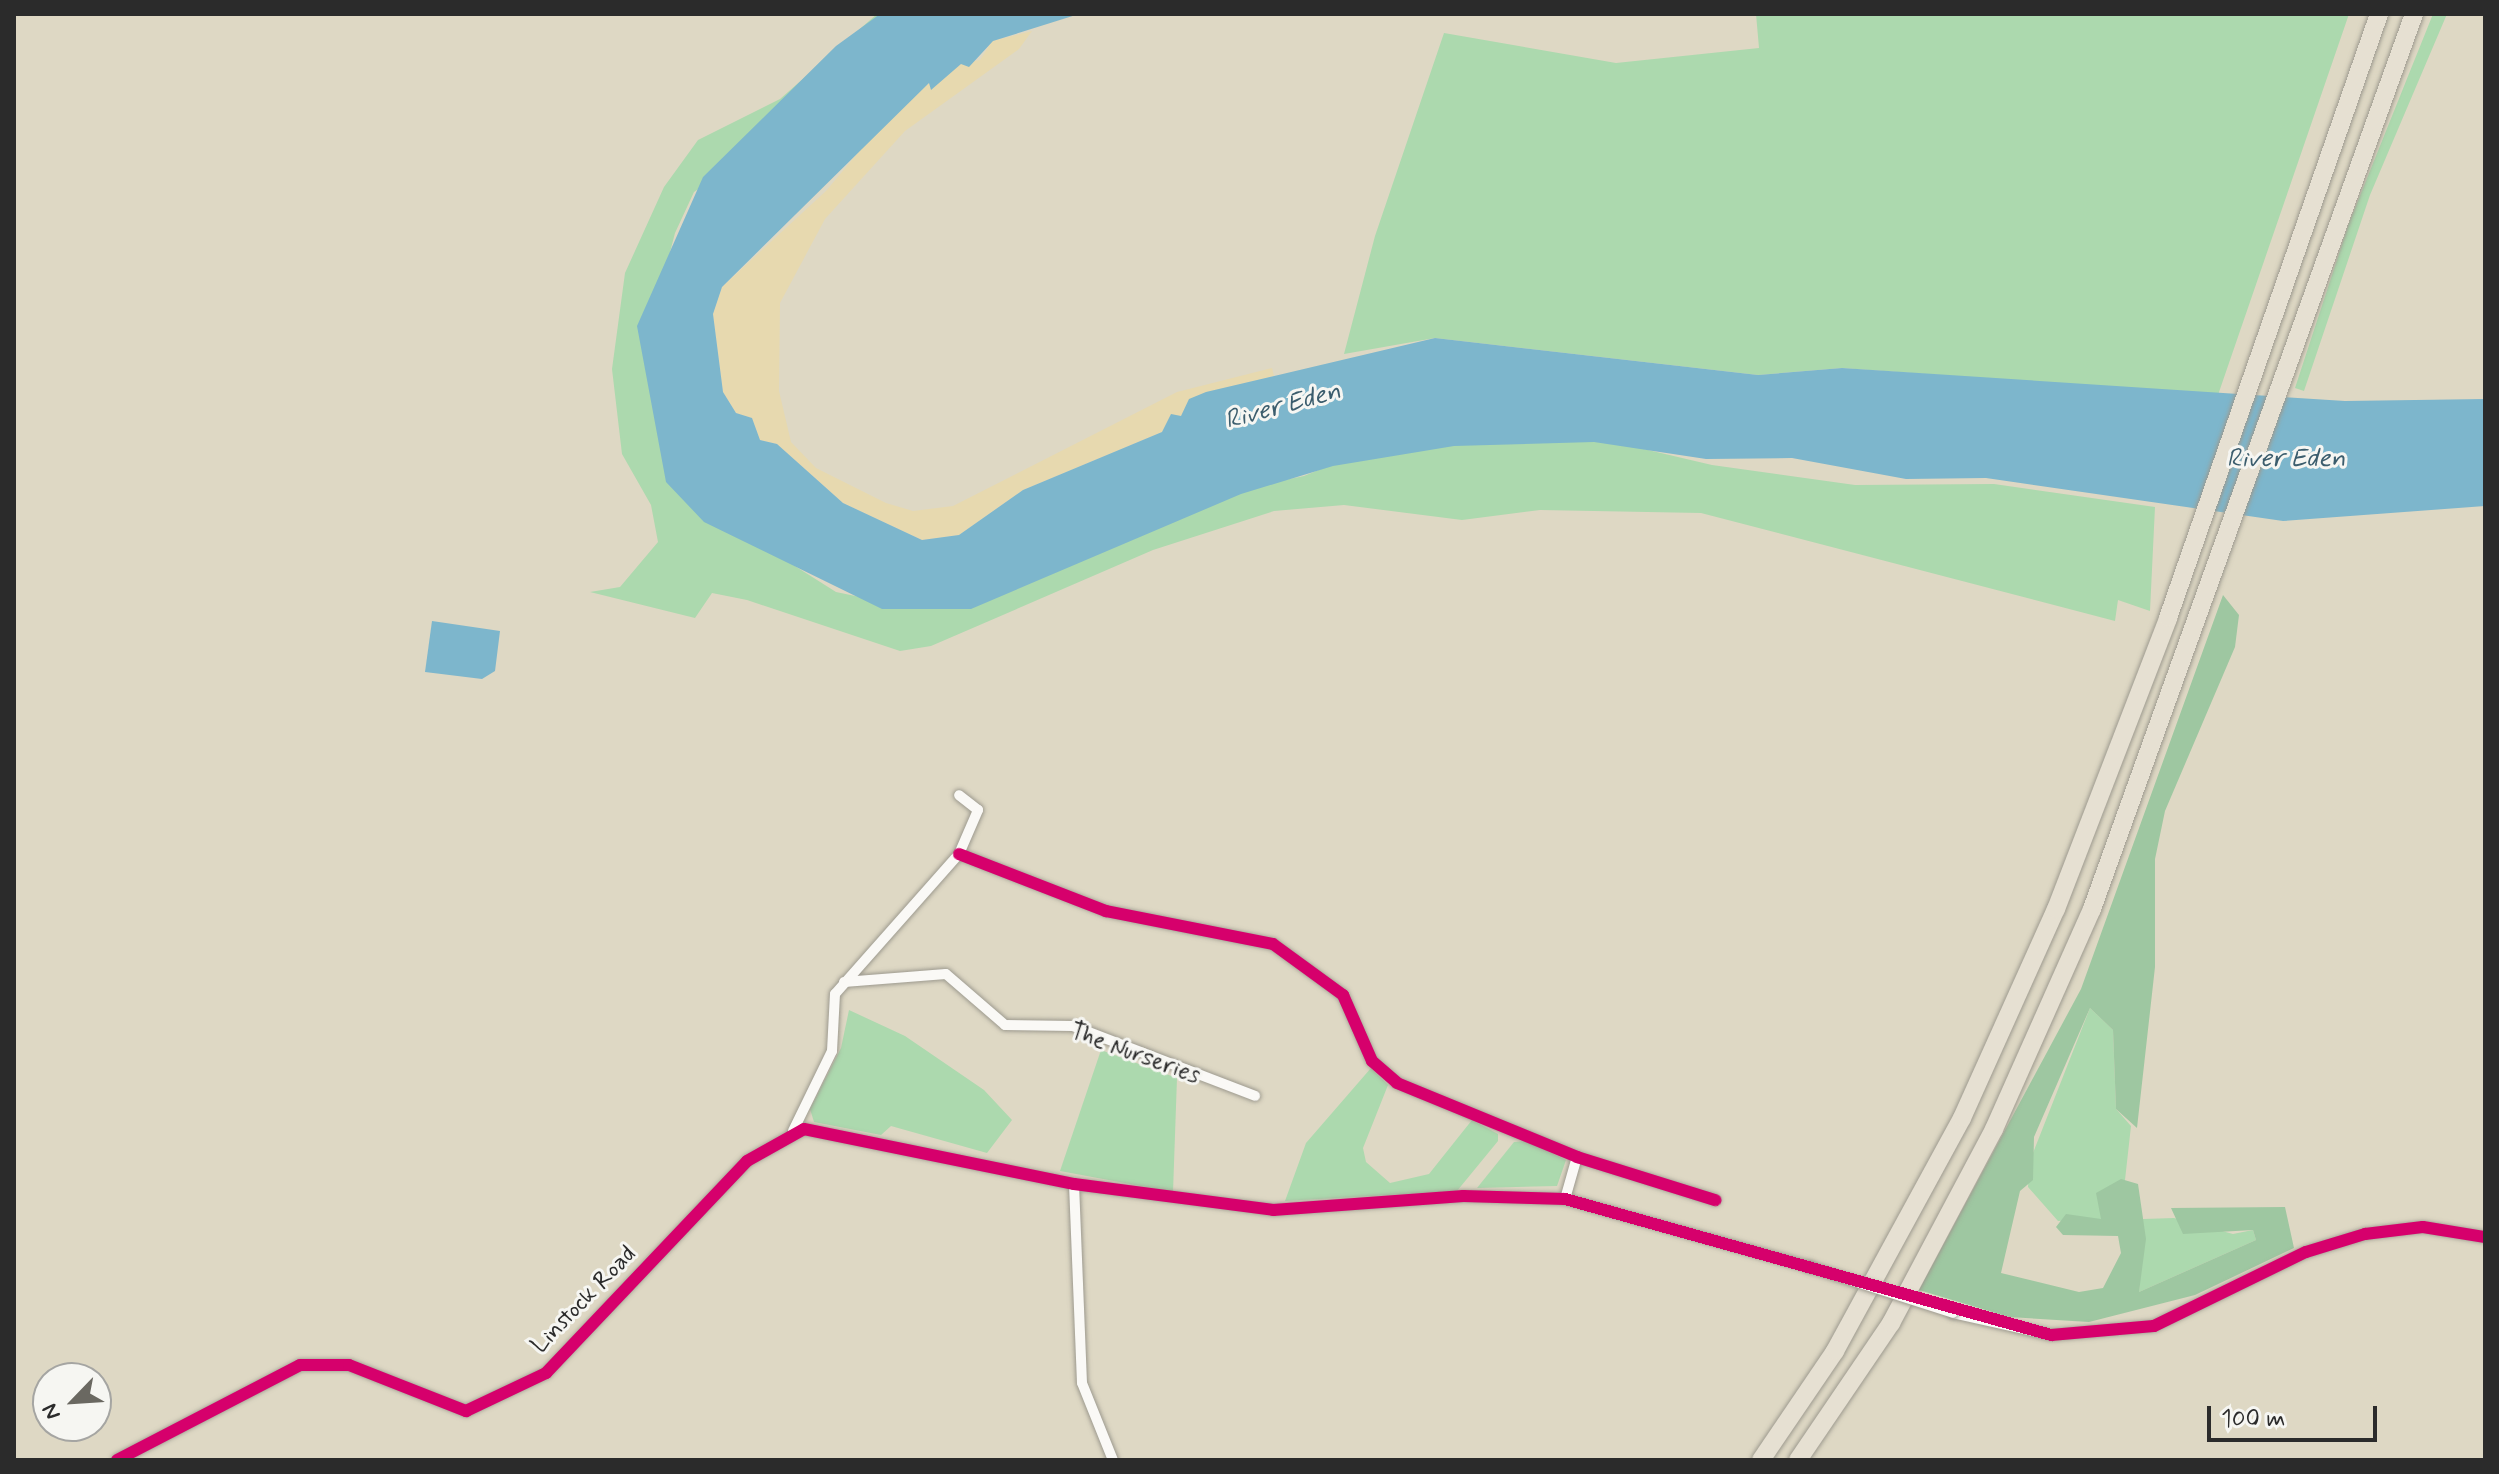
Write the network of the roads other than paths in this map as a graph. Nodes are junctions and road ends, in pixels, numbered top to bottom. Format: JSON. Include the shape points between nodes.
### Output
{"nodes":[{"id":1,"x":2379,"y":14,"type":"edge"},
{"id":2,"x":2414,"y":14,"type":"edge"},
{"id":3,"x":959,"y":795,"type":"dead end"},
{"id":4,"x":959,"y":854,"type":"junction"},
{"id":5,"x":844,"y":982,"type":"junction"},
{"id":6,"x":1255,"y":1096,"type":"dead end"},
{"id":7,"x":793,"y":1131,"type":"junction"},
{"id":8,"x":1577,"y":1157,"type":"junction"},
{"id":9,"x":1074,"y":1184,"type":"junction"},
{"id":10,"x":1565,"y":1199,"type":"junction"},
{"id":11,"x":1715,"y":1200,"type":"dead end"},
{"id":12,"x":2485,"y":1237,"type":"edge"},
{"id":13,"x":117,"y":1460,"type":"edge"},
{"id":14,"x":1113,"y":1460,"type":"edge"},
{"id":15,"x":1761,"y":1460,"type":"edge"},
{"id":16,"x":1798,"y":1460,"type":"edge"}],
"edges":[{"from":1,"to":15,"type":"highway","via":[[2168,618],[2056,909],[1962,1118],[1835,1351]]},
{"from":2,"to":16,"type":"highway","via":[[2092,909],[1994,1129],[1891,1323]]},
{"from":3,"to":4,"type":"street","via":[[978,810]]},
{"from":4,"to":5,"type":"street"},
{"from":4,"to":8,"type":"street","via":[[1106,911],[1273,944],[1343,995],[1372,1061],[1397,1083]]},
{"from":5,"to":6,"type":"street","name":"The Nurseries","via":[[946,974],[1005,1025],[1073,1026]]},
{"from":5,"to":7,"type":"street","via":[[833,1005],[832,1051]]},
{"from":7,"to":9,"type":"street"},
{"from":7,"to":13,"type":"street","name":"Linstock Road","via":[[747,1161],[546,1373],[466,1411],[349,1365],[300,1365]]},
{"from":8,"to":10,"type":"street"},
{"from":8,"to":11,"type":"street"},
{"from":9,"to":10,"type":"street","via":[[1273,1210],[1463,1196]]},
{"from":9,"to":14,"type":"street","via":[[1082,1383]]},
{"from":10,"to":12,"type":"street","bridge":true,"via":[[1953,1313],[2051,1335],[2154,1326],[2306,1252],[2365,1234],[2423,1227]]}]}
